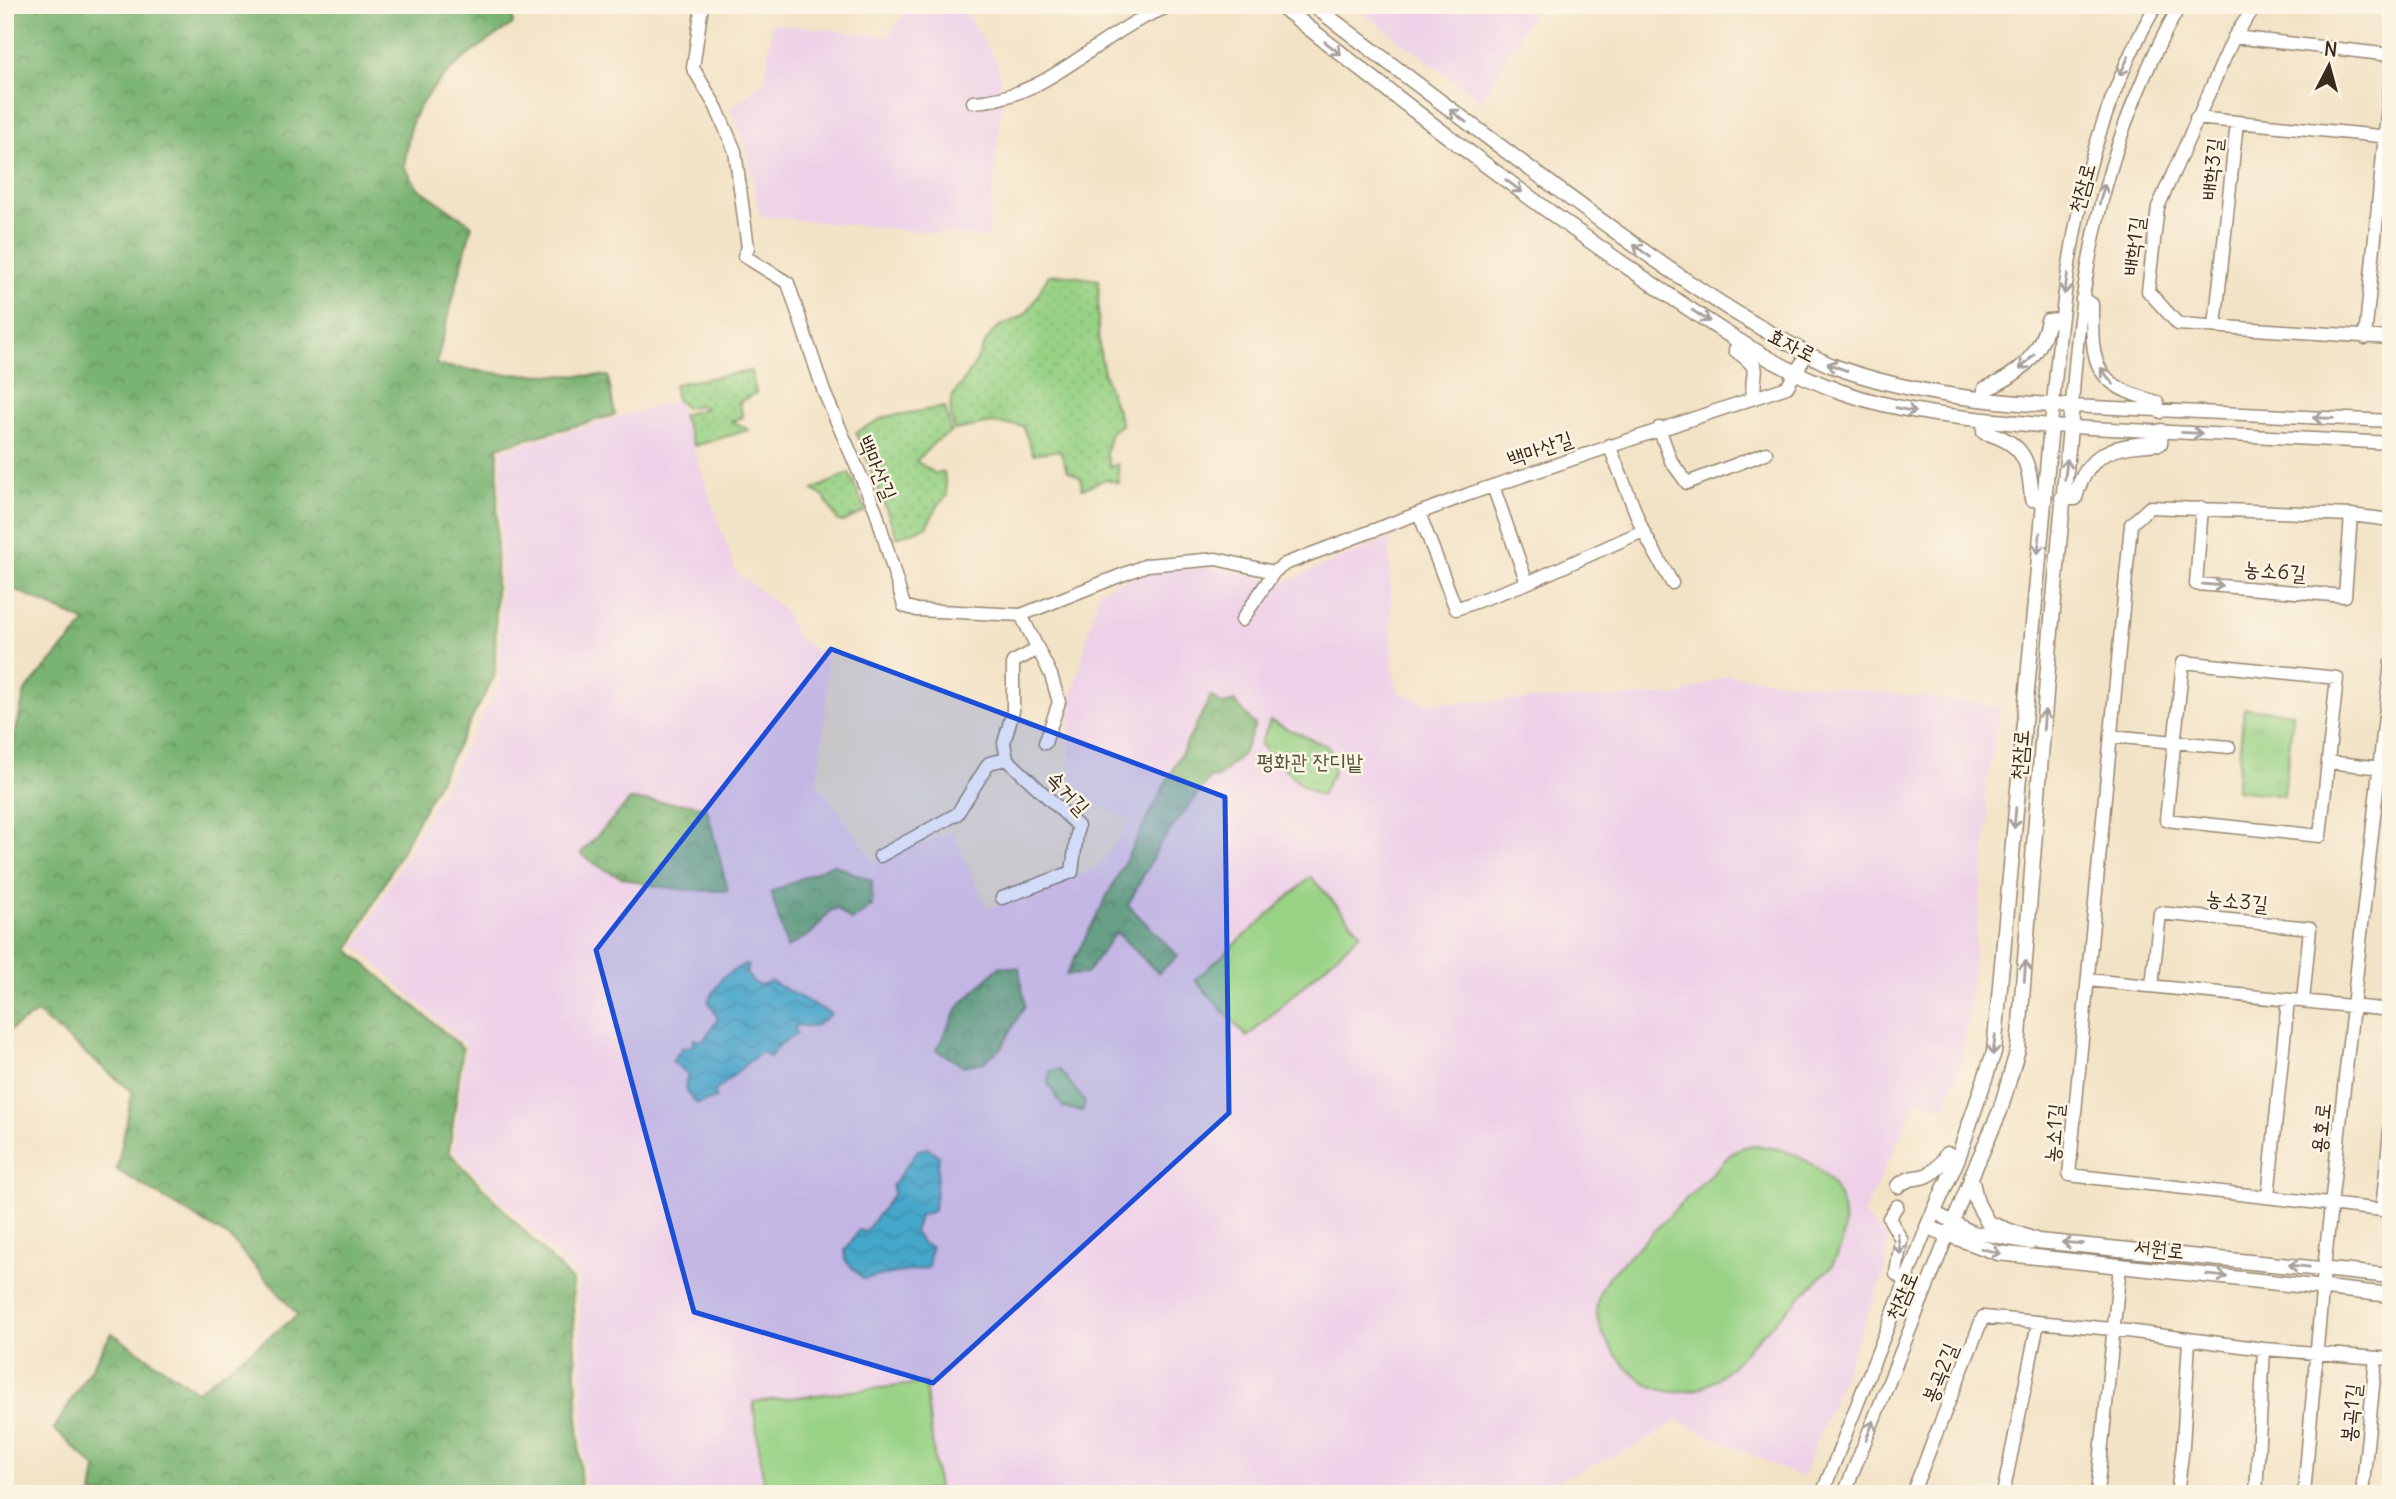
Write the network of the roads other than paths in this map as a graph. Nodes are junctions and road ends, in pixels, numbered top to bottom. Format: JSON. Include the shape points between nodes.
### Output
{"nodes":[{"id":1,"x":702,"y":5,"type":"edge"},
{"id":2,"x":1172,"y":5,"type":"edge"},
{"id":3,"x":1280,"y":5,"type":"edge"},
{"id":4,"x":1313,"y":5,"type":"edge"},
{"id":5,"x":2156,"y":5,"type":"edge"},
{"id":6,"x":2180,"y":5,"type":"edge"},
{"id":7,"x":2256,"y":5,"type":"edge"},
{"id":8,"x":2234,"y":37,"type":"junction"},
{"id":9,"x":2391,"y":55,"type":"edge"},
{"id":10,"x":2391,"y":74,"type":"edge"},
{"id":11,"x":973,"y":102,"type":"dead end"},
{"id":12,"x":2196,"y":118,"type":"junction"},
{"id":13,"x":2237,"y":122,"type":"junction"},
{"id":14,"x":2387,"y":137,"type":"edge"},
{"id":15,"x":2158,"y":207,"type":"joint"},
{"id":16,"x":2082,"y":299,"type":"junction"},
{"id":17,"x":2060,"y":320,"type":"junction"},
{"id":18,"x":2215,"y":326,"type":"junction"},
{"id":19,"x":2365,"y":338,"type":"junction"},
{"id":20,"x":2391,"y":338,"type":"edge"},
{"id":21,"x":1741,"y":342,"type":"junction"},
{"id":22,"x":1807,"y":354,"type":"junction"},
{"id":23,"x":1796,"y":372,"type":"junction"},
{"id":24,"x":1754,"y":397,"type":"junction"},
{"id":25,"x":1984,"y":398,"type":"junction"},
{"id":26,"x":2053,"y":406,"type":"junction"},
{"id":27,"x":2072,"y":406,"type":"junction"},
{"id":28,"x":2160,"y":412,"type":"junction"},
{"id":29,"x":1985,"y":421,"type":"junction"},
{"id":30,"x":2391,"y":421,"type":"edge"},
{"id":31,"x":2051,"y":426,"type":"junction"},
{"id":32,"x":1659,"y":428,"type":"junction"},
{"id":33,"x":2070,"y":428,"type":"junction"},
{"id":34,"x":2161,"y":431,"type":"junction"},
{"id":35,"x":2391,"y":443,"type":"edge"},
{"id":36,"x":1609,"y":445,"type":"junction"},
{"id":37,"x":1766,"y":453,"type":"dead end"},
{"id":38,"x":1493,"y":486,"type":"junction"},
{"id":39,"x":2062,"y":498,"type":"junction"},
{"id":40,"x":2043,"y":500,"type":"junction"},
{"id":41,"x":2202,"y":508,"type":"junction"},
{"id":42,"x":1419,"y":513,"type":"junction"},
{"id":43,"x":2351,"y":515,"type":"junction"},
{"id":44,"x":2391,"y":520,"type":"edge"},
{"id":45,"x":1643,"y":531,"type":"junction"},
{"id":46,"x":1274,"y":572,"type":"junction"},
{"id":47,"x":1527,"y":583,"type":"junction"},
{"id":48,"x":1672,"y":583,"type":"dead end"},
{"id":49,"x":1021,"y":614,"type":"junction"},
{"id":50,"x":1242,"y":620,"type":"dead end"},
{"id":51,"x":1038,"y":649,"type":"junction"},
{"id":52,"x":2391,"y":662,"type":"edge"},
{"id":53,"x":2111,"y":736,"type":"junction"},
{"id":54,"x":2174,"y":742,"type":"junction"},
{"id":55,"x":1045,"y":743,"type":"dead end"},
{"id":56,"x":2229,"y":747,"type":"dead end"},
{"id":57,"x":1007,"y":760,"type":"junction"},
{"id":58,"x":2328,"y":762,"type":"junction"},
{"id":59,"x":2385,"y":768,"type":"edge"},
{"id":60,"x":880,"y":856,"type":"dead end"},
{"id":61,"x":1002,"y":898,"type":"dead end"},
{"id":62,"x":2088,"y":980,"type":"junction"},
{"id":63,"x":2152,"y":986,"type":"junction"},
{"id":64,"x":2288,"y":1000,"type":"junction"},
{"id":65,"x":2303,"y":1001,"type":"junction"},
{"id":66,"x":2354,"y":1006,"type":"junction"},
{"id":67,"x":2391,"y":1010,"type":"edge"},
{"id":68,"x":2391,"y":1121,"type":"edge"},
{"id":69,"x":1958,"y":1158,"type":"junction"},
{"id":70,"x":1971,"y":1177,"type":"junction"},
{"id":71,"x":1898,"y":1186,"type":"dead end"},
{"id":72,"x":2268,"y":1197,"type":"junction"},
{"id":73,"x":2332,"y":1204,"type":"junction"},
{"id":74,"x":1897,"y":1206,"type":"dead end"},
{"id":75,"x":2386,"y":1210,"type":"edge"},
{"id":76,"x":1934,"y":1212,"type":"junction"},
{"id":77,"x":1927,"y":1227,"type":"junction"},
{"id":78,"x":1952,"y":1230,"type":"junction"},
{"id":79,"x":2039,"y":1241,"type":"junction"},
{"id":80,"x":2120,"y":1266,"type":"junction"},
{"id":81,"x":2324,"y":1269,"type":"junction"},
{"id":82,"x":2391,"y":1276,"type":"edge"},
{"id":83,"x":1905,"y":1281,"type":"junction"},
{"id":84,"x":2323,"y":1288,"type":"junction"},
{"id":85,"x":2391,"y":1295,"type":"edge"},
{"id":86,"x":2038,"y":1323,"type":"junction"},
{"id":87,"x":2112,"y":1329,"type":"junction"},
{"id":88,"x":2189,"y":1340,"type":"junction"},
{"id":89,"x":2264,"y":1349,"type":"junction"},
{"id":90,"x":2317,"y":1351,"type":"junction"},
{"id":91,"x":2376,"y":1358,"type":"junction"},
{"id":92,"x":2391,"y":1359,"type":"edge"},
{"id":93,"x":1822,"y":1494,"type":"edge"},
{"id":94,"x":1844,"y":1494,"type":"edge"},
{"id":95,"x":1912,"y":1494,"type":"edge"},
{"id":96,"x":2003,"y":1494,"type":"edge"},
{"id":97,"x":2097,"y":1494,"type":"edge"},
{"id":98,"x":2177,"y":1494,"type":"edge"},
{"id":99,"x":2256,"y":1494,"type":"edge"},
{"id":100,"x":2304,"y":1494,"type":"edge"},
{"id":101,"x":2362,"y":1494,"type":"edge"}],
"edges":[{"from":1,"to":49,"type":"street","name":"백마산길","via":[[692,68],[735,150],[748,248],[744,256],[788,283],[824,392],[876,512],[904,606]]},
{"from":2,"to":11,"type":"street","via":[[1137,21],[1048,80],[996,101]]},
{"from":3,"to":21,"type":"main road","name":"효자로","one_way":true,"via":[[1587,240]]},
{"from":22,"to":4,"type":"main road","name":"효자로","one_way":true,"via":[[1676,275]]},
{"from":5,"to":17,"type":"street","name":"천잠로","one_way":true,"via":[[2118,80],[2087,169]]},
{"from":16,"to":6,"type":"street","name":"천잠로","one_way":true,"via":[[2093,228],[2113,153],[2141,79]]},
{"from":7,"to":8,"type":"street","name":"배학3길"},
{"from":8,"to":9,"type":"street"},
{"from":8,"to":12,"type":"street","name":"배학3길"},
{"from":10,"to":14,"type":"street"},
{"from":12,"to":13,"type":"street","name":"배학3길"},
{"from":12,"to":15,"type":"street","name":"배학3길"},
{"from":13,"to":14,"type":"street","name":"배학3길"},
{"from":13,"to":18,"type":"street","name":"배학3길"},
{"from":14,"to":19,"type":"street"},
{"from":15,"to":18,"type":"street","name":"배학1길","via":[[2148,291],[2178,324]]},
{"from":16,"to":27,"type":"street","name":"천잠로"},
{"from":28,"to":16,"type":"street","one_way":true,"via":[[2157,402],[2133,395],[2105,377],[2091,346],[2092,304]]},
{"from":17,"to":25,"type":"main road","one_way":true,"via":[[2048,321],[2030,360],[1985,389]]},
{"from":17,"to":26,"type":"street","name":"천잠로"},
{"from":18,"to":19,"type":"street","name":"배학1길"},
{"from":19,"to":20,"type":"street","name":"배학1길"},
{"from":21,"to":23,"type":"main road","name":"효자로"},
{"from":21,"to":24,"type":"main road","via":[[1736,350],[1752,361],[1757,373]]},
{"from":22,"to":23,"type":"street","name":"백마산길"},
{"from":25,"to":22,"type":"main road","name":"효자로","one_way":true,"via":[[1902,387]]},
{"from":23,"to":24,"type":"street","name":"백마산길","via":[[1787,387]]},
{"from":23,"to":29,"type":"main road","name":"효자로","one_way":true,"via":[[1868,401]]},
{"from":24,"to":32,"type":"street","name":"백마산길"},
{"from":25,"to":26,"type":"main road","name":"효자로"},
{"from":26,"to":27,"type":"main road","name":"효자로"},
{"from":26,"to":31,"type":"street","name":"천잠로"},
{"from":27,"to":28,"type":"street","name":"효자로"},
{"from":27,"to":33,"type":"main road","name":"천잠로"},
{"from":30,"to":28,"type":"street","name":"효자로","one_way":true},
{"from":29,"to":31,"type":"main road","name":"효자로"},
{"from":29,"to":40,"type":"main road","via":[[1984,432],[2020,451],[2030,466],[2032,499]]},
{"from":31,"to":33,"type":"street","name":"효자로"},
{"from":31,"to":40,"type":"main road","name":"천잠로"},
{"from":32,"to":36,"type":"street","name":"백마산길"},
{"from":32,"to":37,"type":"street","via":[[1671,461],[1687,483]]},
{"from":33,"to":34,"type":"street","name":"효자로"},
{"from":39,"to":33,"type":"main road","name":"천잠로","one_way":true},
{"from":34,"to":35,"type":"street","name":"효자로","one_way":true},
{"from":34,"to":39,"type":"main road","via":[[2160,443],[2119,445],[2097,457],[2078,484],[2075,498]]},
{"from":36,"to":38,"type":"street","name":"백마산길"},
{"from":36,"to":45,"type":"street"},
{"from":38,"to":42,"type":"street","name":"백마산길"},
{"from":38,"to":47,"type":"street"},
{"from":70,"to":39,"type":"main road","name":"천잠로","one_way":true,"via":[[2000,1111],[2018,1049]]},
{"from":40,"to":69,"type":"main road","name":"천잠로","one_way":true,"via":[[1994,1052]]},
{"from":41,"to":43,"type":"street"},
{"from":41,"to":43,"type":"street","name":"농소6길","one_way":true,"via":[[2196,584],[2345,596]]},
{"from":41,"to":53,"type":"street","via":[[2150,507],[2131,524]]},
{"from":42,"to":46,"type":"street","name":"백마산길","via":[[1284,564]]},
{"from":42,"to":47,"type":"street","via":[[1456,609]]},
{"from":43,"to":44,"type":"street"},
{"from":45,"to":47,"type":"street"},
{"from":45,"to":48,"type":"street"},
{"from":46,"to":49,"type":"street","name":"백마산길","via":[[1216,559],[1147,565]]},
{"from":46,"to":50,"type":"street","name":"백마산길"},
{"from":49,"to":51,"type":"street","name":"속거길"},
{"from":51,"to":55,"type":"street","name":"속거길","via":[[1059,702]]},
{"from":51,"to":57,"type":"street","via":[[1013,662],[1013,711],[1004,743]]},
{"from":52,"to":59,"type":"street","name":"용호로"},
{"from":53,"to":54,"type":"street"},
{"from":53,"to":62,"type":"street"},
{"from":54,"to":56,"type":"street"},
{"from":54,"to":58,"type":"street","via":[[2166,820],[2320,836]]},
{"from":54,"to":58,"type":"street","via":[[2183,662],[2337,678]]},
{"from":57,"to":60,"type":"street","via":[[989,764],[957,814]]},
{"from":57,"to":61,"type":"street","name":"속거길","via":[[1078,826],[1072,872]]},
{"from":58,"to":59,"type":"street"},
{"from":59,"to":66,"type":"street","name":"용호로"},
{"from":62,"to":63,"type":"street"},
{"from":62,"to":72,"type":"street","name":"농소1길","via":[[2070,1175]]},
{"from":63,"to":64,"type":"street"},
{"from":63,"to":65,"type":"street","name":"농소3길","via":[[2160,913],[2187,915],[2311,928]]},
{"from":64,"to":65,"type":"street"},
{"from":64,"to":72,"type":"street"},
{"from":65,"to":66,"type":"street"},
{"from":66,"to":67,"type":"street"},
{"from":66,"to":73,"type":"street","name":"용호로"},
{"from":68,"to":75,"type":"street"},
{"from":69,"to":71,"type":"main road","via":[[1947,1154],[1939,1168],[1924,1178],[1906,1179]]},
{"from":69,"to":76,"type":"main road","name":"천잠로"},
{"from":70,"to":78,"type":"street","name":"천잠로"},
{"from":70,"to":79,"type":"main road","via":[[1988,1223]]},
{"from":72,"to":73,"type":"street","name":"농소1길"},
{"from":73,"to":75,"type":"street","name":"농소1길"},
{"from":73,"to":81,"type":"street","name":"용호로"},
{"from":74,"to":83,"type":"street","one_way":true,"via":[[1889,1218],[1901,1239],[1896,1274]]},
{"from":76,"to":77,"type":"main road","name":"천잠로"},
{"from":76,"to":78,"type":"street","name":"서원로"},
{"from":77,"to":78,"type":"main road","name":"서원로"},
{"from":77,"to":83,"type":"street","name":"천잠로"},
{"from":78,"to":79,"type":"street","name":"서원로"},
{"from":78,"to":80,"type":"main road","name":"서원로","one_way":true,"via":[[1998,1253]]},
{"from":94,"to":78,"type":"street","name":"천잠로","one_way":true},
{"from":81,"to":79,"type":"main road","name":"서원로","one_way":true},
{"from":80,"to":84,"type":"main road","name":"서원로","one_way":true},
{"from":80,"to":87,"type":"street"},
{"from":81,"to":82,"type":"main road","name":"서원로"},
{"from":81,"to":84,"type":"street","name":"용호로"},
{"from":83,"to":93,"type":"street","name":"천잠로"},
{"from":84,"to":85,"type":"main road","name":"서원로"},
{"from":84,"to":90,"type":"street","name":"용호로"},
{"from":86,"to":87,"type":"street","name":"봉곡2길"},
{"from":86,"to":95,"type":"street","name":"봉곡2길","via":[[1983,1317]]},
{"from":86,"to":96,"type":"street"},
{"from":87,"to":88,"type":"street","name":"봉곡2길"},
{"from":87,"to":97,"type":"street"},
{"from":88,"to":89,"type":"street","name":"봉곡2길"},
{"from":88,"to":98,"type":"street"},
{"from":89,"to":90,"type":"street","name":"봉곡2길"},
{"from":89,"to":99,"type":"street"},
{"from":90,"to":91,"type":"street","name":"봉곡1길"},
{"from":90,"to":100,"type":"street","name":"용호로"},
{"from":91,"to":92,"type":"street","name":"봉곡1길"},
{"from":91,"to":101,"type":"street","name":"봉곡1길"}]}
